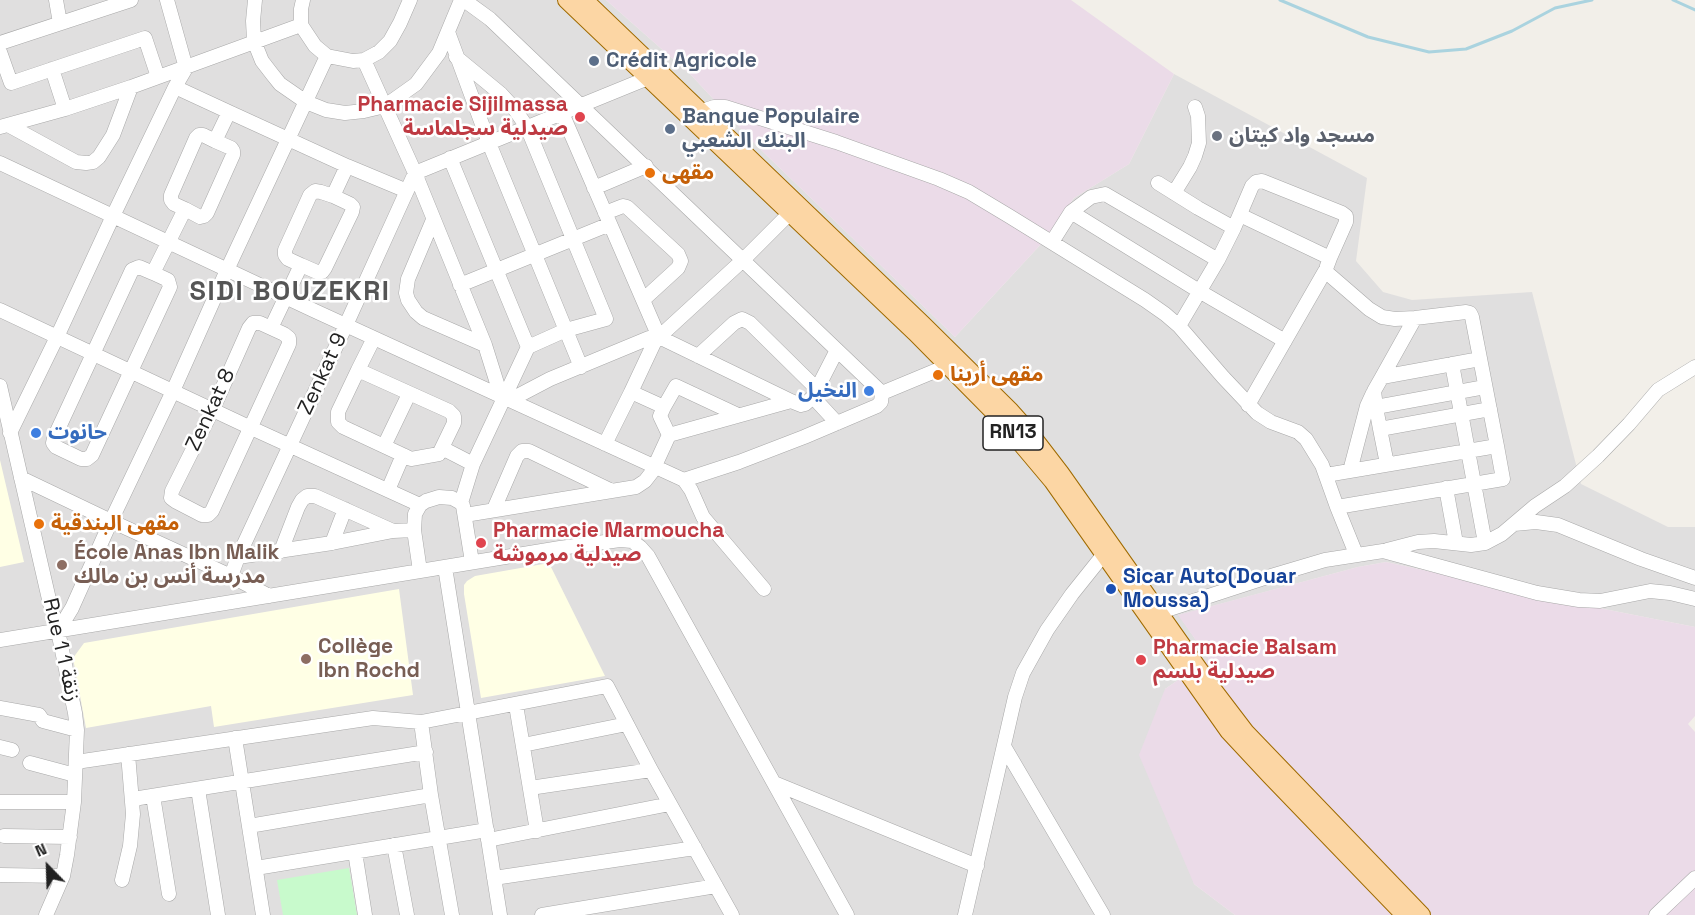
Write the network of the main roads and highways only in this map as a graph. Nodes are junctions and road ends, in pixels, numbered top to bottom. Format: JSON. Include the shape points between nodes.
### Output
{"nodes":[{"id":1,"x":566,"y":0,"type":"edge"},
{"id":2,"x":585,"y":0,"type":"edge"},
{"id":3,"x":1404,"y":915,"type":"edge"},
{"id":4,"x":1422,"y":915,"type":"edge"}],
"edges":[{"from":1,"to":3,"type":"main road","number":"RN13","via":[[999,418],[1052,481],[1228,730]]},
{"from":2,"to":4,"type":"main road","number":"RN13","via":[[1016,417],[1061,473],[1246,732]]}]}
